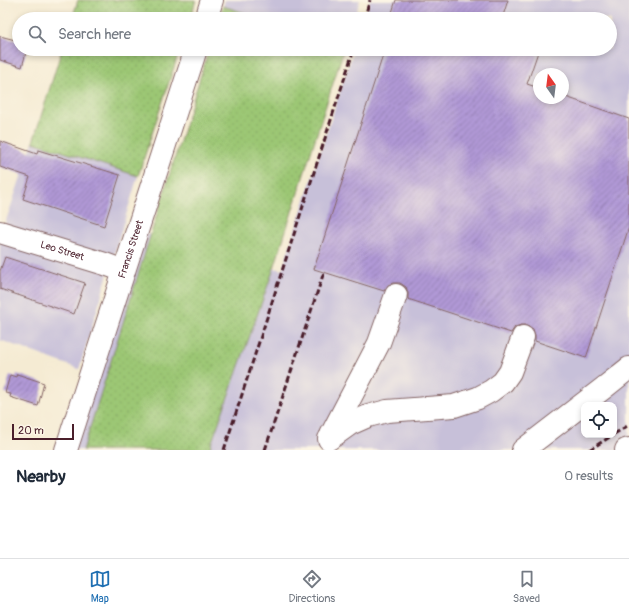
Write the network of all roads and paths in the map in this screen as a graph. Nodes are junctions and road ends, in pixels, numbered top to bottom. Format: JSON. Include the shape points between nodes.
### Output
{"nodes":[{"id":1,"x":212,"y":0,"type":"edge"},
{"id":2,"x":208,"y":12,"type":"edge"},
{"id":3,"x":194,"y":56,"type":"edge"},
{"id":4,"x":0,"y":232,"type":"edge"},
{"id":5,"x":124,"y":271,"type":"junction"},
{"id":6,"x":396,"y":295,"type":"dead end"},
{"id":7,"x":523,"y":337,"type":"dead end"},
{"id":8,"x":629,"y":368,"type":"edge"},
{"id":9,"x":326,"y":444,"type":"edge"},
{"id":10,"x":629,"y":448,"type":"edge"},
{"id":11,"x":66,"y":450,"type":"edge"},
{"id":12,"x":523,"y":450,"type":"edge"},
{"id":13,"x":626,"y":450,"type":"edge"}],
"edges":[{"from":1,"to":2,"type":"street"},
{"from":3,"to":5,"type":"street","name":"Francis Street"},
{"from":4,"to":5,"type":"street","name":"Leo Street"},
{"from":5,"to":11,"type":"street","name":"Francis Street"},
{"from":6,"to":9,"type":"street","via":[[379,343]]},
{"from":7,"to":9,"type":"street","via":[[510,372],[503,382],[491,391],[454,406],[387,411],[368,416],[350,424]]},
{"from":8,"to":12,"type":"street"},
{"from":10,"to":13,"type":"street"}]}
